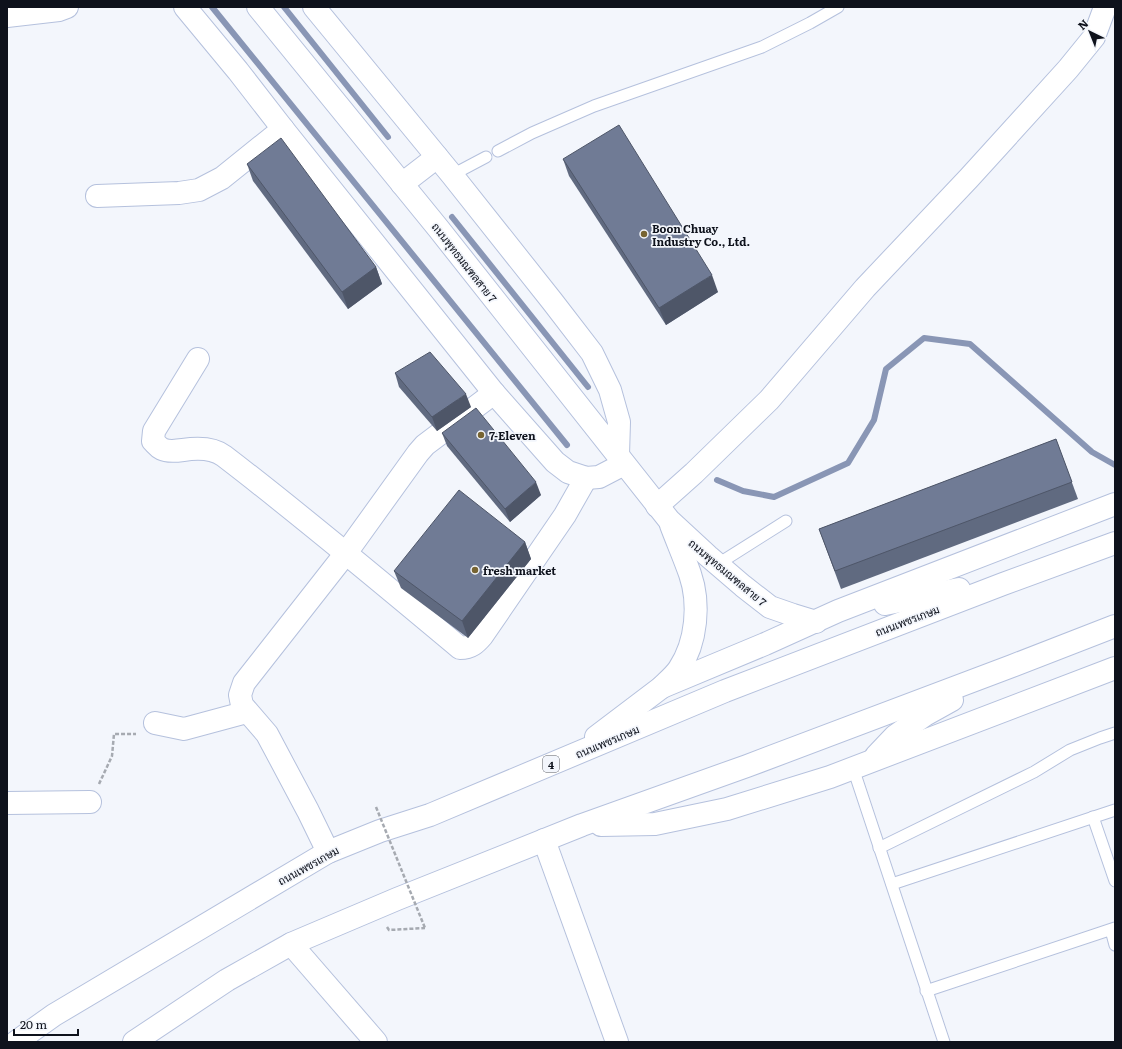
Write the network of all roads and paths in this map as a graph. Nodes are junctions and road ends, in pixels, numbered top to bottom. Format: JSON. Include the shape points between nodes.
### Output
{"nodes":[{"id":1,"x":67,"y":7,"type":"edge"},
{"id":2,"x":185,"y":7,"type":"edge"},
{"id":3,"x":258,"y":7,"type":"edge"},
{"id":4,"x":314,"y":7,"type":"edge"},
{"id":5,"x":838,"y":7,"type":"edge"},
{"id":6,"x":1104,"y":7,"type":"edge"},
{"id":7,"x":7,"y":16,"type":"edge"},
{"id":8,"x":283,"y":129,"type":"junction"},
{"id":9,"x":498,"y":151,"type":"dead end"},
{"id":10,"x":437,"y":157,"type":"junction"},
{"id":11,"x":486,"y":157,"type":"dead end"},
{"id":12,"x":452,"y":175,"type":"junction"},
{"id":13,"x":402,"y":184,"type":"junction"},
{"id":14,"x":97,"y":196,"type":"dead end"},
{"id":15,"x":198,"y":360,"type":"dead end"},
{"id":16,"x":494,"y":393,"type":"junction"},
{"id":17,"x":621,"y":459,"type":"junction"},
{"id":18,"x":586,"y":478,"type":"junction"},
{"id":19,"x":1115,"y":504,"type":"edge"},
{"id":20,"x":663,"y":513,"type":"junction"},
{"id":21,"x":786,"y":521,"type":"dead end"},
{"id":22,"x":1115,"y":543,"type":"edge"},
{"id":23,"x":346,"y":553,"type":"junction"},
{"id":24,"x":718,"y":564,"type":"junction"},
{"id":25,"x":1003,"y":584,"type":"junction"},
{"id":26,"x":838,"y":612,"type":"junction"},
{"id":27,"x":816,"y":622,"type":"junction"},
{"id":28,"x":1115,"y":626,"type":"edge"},
{"id":29,"x":1012,"y":666,"type":"junction"},
{"id":30,"x":1115,"y":668,"type":"edge"},
{"id":31,"x":662,"y":687,"type":"junction"},
{"id":32,"x":247,"y":712,"type":"junction"},
{"id":33,"x":155,"y":723,"type":"joint"},
{"id":34,"x":1115,"y":733,"type":"edge"},
{"id":35,"x":570,"y":756,"type":"junction"},
{"id":36,"x":862,"y":765,"type":"junction"},
{"id":37,"x":90,"y":802,"type":"joint"},
{"id":38,"x":7,"y":803,"type":"edge"},
{"id":39,"x":376,"y":807,"type":"dead end"},
{"id":40,"x":1115,"y":810,"type":"edge"},
{"id":41,"x":1093,"y":817,"type":"junction"},
{"id":42,"x":582,"y":825,"type":"junction"},
{"id":43,"x":544,"y":840,"type":"junction"},
{"id":44,"x":879,"y":848,"type":"junction"},
{"id":45,"x":328,"y":852,"type":"junction"},
{"id":46,"x":1115,"y":881,"type":"edge"},
{"id":47,"x":892,"y":884,"type":"junction"},
{"id":48,"x":373,"y":910,"type":"junction"},
{"id":49,"x":1113,"y":929,"type":"edge"},
{"id":50,"x":291,"y":944,"type":"junction"},
{"id":51,"x":1115,"y":945,"type":"edge"},
{"id":52,"x":926,"y":991,"type":"junction"},
{"id":53,"x":16,"y":1042,"type":"edge"},
{"id":54,"x":134,"y":1042,"type":"edge"},
{"id":55,"x":376,"y":1042,"type":"edge"},
{"id":56,"x":617,"y":1042,"type":"edge"},
{"id":57,"x":944,"y":1042,"type":"edge"}],
"edges":[{"from":1,"to":7,"type":"main road"},
{"from":2,"to":8,"type":"main road"},
{"from":3,"to":13,"type":"main road","name":"ถนนพุทธมณฑลสาย 7"},
{"from":4,"to":10,"type":"main road"},
{"from":5,"to":9,"type":"lane","via":[[762,47],[594,106]]},
{"from":6,"to":20,"type":"main road","via":[[1094,37],[1068,69],[866,288],[770,400],[694,473]]},
{"from":8,"to":14,"type":"main road","via":[[222,178],[199,190]]},
{"from":8,"to":16,"type":"main road"},
{"from":10,"to":12,"type":"main road"},
{"from":10,"to":13,"type":"main road"},
{"from":11,"to":12,"type":"lane"},
{"from":12,"to":17,"type":"main road","via":[[592,353],[610,390],[619,422]]},
{"from":13,"to":17,"type":"main road","name":"ถนนพุทธมณฑลสาย 7"},
{"from":15,"to":23,"type":"main road","via":[[154,431],[153,441],[163,450],[203,448],[221,454]]},
{"from":16,"to":18,"type":"main road","via":[[555,462],[568,472]]},
{"from":16,"to":23,"type":"main road","via":[[425,445]]},
{"from":17,"to":18,"type":"main road","via":[[599,477]]},
{"from":17,"to":20,"type":"main road","name":"ถนนพุทธมณฑลสาย 7"},
{"from":18,"to":23,"type":"main road","via":[[565,515],[482,636],[467,648],[460,648]]},
{"from":19,"to":26,"type":"main road"},
{"from":20,"to":24,"type":"main road","name":"ถนนพุทธมณฑลสาย 7"},
{"from":20,"to":31,"type":"main road","name":"ถนนพุทธมณฑลสาย 7","via":[[690,575],[696,607],[694,634],[688,651],[679,669]]},
{"from":21,"to":24,"type":"lane"},
{"from":22,"to":25,"type":"main road","name":"ถนนเพชรเกษม","number":"4"},
{"from":23,"to":32,"type":"main road","via":[[244,683],[240,696]]},
{"from":24,"to":27,"type":"main road","name":"ถนนพุทธมณฑลสาย 7","via":[[770,607]]},
{"from":25,"to":26,"type":"main road","via":[[960,589]]},
{"from":25,"to":35,"type":"main road","name":"ถนนเพชรเกษม","number":"4","via":[[725,691]]},
{"from":26,"to":27,"type":"main road"},
{"from":27,"to":31,"type":"main road"},
{"from":28,"to":29,"type":"main road"},
{"from":29,"to":36,"type":"main road","via":[[926,715],[895,736]]},
{"from":29,"to":42,"type":"main road"},
{"from":30,"to":36,"type":"main road"},
{"from":31,"to":35,"type":"main road"},
{"from":32,"to":33,"type":"main road","via":[[184,729]]},
{"from":32,"to":45,"type":"main road","via":[[267,734]]},
{"from":33,"to":37,"type":"path","via":[[141,734],[114,734],[112,756]]},
{"from":34,"to":44,"type":"lane","via":[[1070,750],[1034,772]]},
{"from":35,"to":45,"type":"main road","name":"ถนนเพชรเกษม","number":"4","via":[[430,815],[380,831]]},
{"from":36,"to":42,"type":"main road","via":[[726,809],[662,823]]},
{"from":36,"to":44,"type":"lane"},
{"from":37,"to":38,"type":"main road"},
{"from":39,"to":48,"type":"path","bridge":true,"via":[[425,928],[389,930]]},
{"from":40,"to":41,"type":"lane"},
{"from":41,"to":46,"type":"lane"},
{"from":41,"to":47,"type":"lane"},
{"from":42,"to":43,"type":"main road"},
{"from":43,"to":48,"type":"main road"},
{"from":43,"to":56,"type":"main road"},
{"from":44,"to":47,"type":"lane"},
{"from":45,"to":53,"type":"main road","name":"ถนนเพชรเกษม","number":"4","via":[[54,1015]]},
{"from":47,"to":52,"type":"lane"},
{"from":48,"to":50,"type":"main road"},
{"from":49,"to":51,"type":"lane"},
{"from":49,"to":52,"type":"lane"},
{"from":50,"to":54,"type":"main road","via":[[227,980]]},
{"from":50,"to":55,"type":"main road"},
{"from":52,"to":57,"type":"lane"}]}
